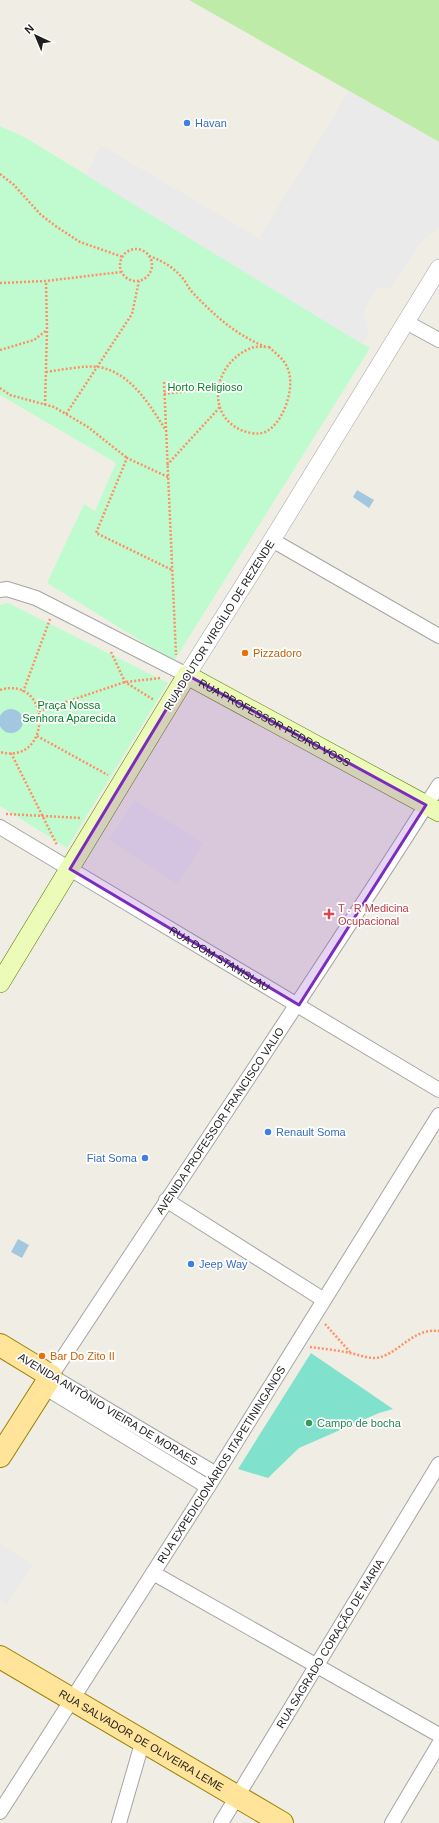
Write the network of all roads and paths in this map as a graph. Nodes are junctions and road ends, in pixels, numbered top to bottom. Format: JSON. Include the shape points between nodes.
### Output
{"nodes":[{"id":1,"x":0,"y":174,"type":"edge"},
{"id":2,"x":149,"y":256,"type":"junction"},
{"id":3,"x":122,"y":257,"type":"junction"},
{"id":4,"x":439,"y":268,"type":"edge"},
{"id":5,"x":121,"y":272,"type":"junction"},
{"id":6,"x":46,"y":281,"type":"junction"},
{"id":7,"x":139,"y":281,"type":"junction"},
{"id":8,"x":0,"y":283,"type":"edge"},
{"id":9,"x":406,"y":322,"type":"junction"},
{"id":10,"x":47,"y":330,"type":"junction"},
{"id":11,"x":439,"y":340,"type":"edge"},
{"id":12,"x":269,"y":348,"type":"junction"},
{"id":13,"x":0,"y":350,"type":"edge"},
{"id":14,"x":98,"y":367,"type":"junction"},
{"id":15,"x":46,"y":372,"type":"junction"},
{"id":16,"x":164,"y":382,"type":"dead end"},
{"id":17,"x":218,"y":387,"type":"junction"},
{"id":18,"x":0,"y":388,"type":"edge"},
{"id":19,"x":164,"y":394,"type":"junction"},
{"id":20,"x":45,"y":405,"type":"junction"},
{"id":21,"x":221,"y":406,"type":"junction"},
{"id":22,"x":66,"y":414,"type":"junction"},
{"id":23,"x":166,"y":430,"type":"junction"},
{"id":24,"x":127,"y":458,"type":"junction"},
{"id":25,"x":167,"y":464,"type":"junction"},
{"id":26,"x":168,"y":477,"type":"junction"},
{"id":27,"x":272,"y":540,"type":"junction"},
{"id":28,"x":172,"y":570,"type":"junction"},
{"id":29,"x":0,"y":590,"type":"edge"},
{"id":30,"x":54,"y":607,"type":"junction"},
{"id":31,"x":101,"y":631,"type":"junction"},
{"id":32,"x":439,"y":636,"type":"edge"},
{"id":33,"x":182,"y":672,"type":"junction"},
{"id":34,"x":124,"y":682,"type":"junction"},
{"id":35,"x":0,"y":690,"type":"edge"},
{"id":36,"x":23,"y":692,"type":"junction"},
{"id":37,"x":168,"y":708,"type":"junction"},
{"id":38,"x":39,"y":711,"type":"junction"},
{"id":39,"x":37,"y":736,"type":"junction"},
{"id":40,"x":0,"y":752,"type":"edge"},
{"id":41,"x":11,"y":753,"type":"junction"},
{"id":42,"x":122,"y":783,"type":"junction"},
{"id":43,"x":439,"y":785,"type":"edge"},
{"id":44,"x":432,"y":809,"type":"edge"},
{"id":45,"x":0,"y":814,"type":"edge"},
{"id":46,"x":41,"y":816,"type":"junction"},
{"id":47,"x":99,"y":819,"type":"junction"},
{"id":48,"x":0,"y":827,"type":"edge"},
{"id":49,"x":70,"y":869,"type":"junction"},
{"id":50,"x":0,"y":983,"type":"edge"},
{"id":51,"x":298,"y":1005,"type":"junction"},
{"id":52,"x":439,"y":1090,"type":"edge"},
{"id":53,"x":439,"y":1115,"type":"edge"},
{"id":54,"x":166,"y":1200,"type":"junction"},
{"id":55,"x":324,"y":1300,"type":"junction"},
{"id":56,"x":316,"y":1313,"type":"junction"},
{"id":57,"x":439,"y":1331,"type":"edge"},
{"id":58,"x":0,"y":1345,"type":"edge"},
{"id":59,"x":296,"y":1345,"type":"junction"},
{"id":60,"x":350,"y":1352,"type":"junction"},
{"id":61,"x":0,"y":1362,"type":"edge"},
{"id":62,"x":47,"y":1382,"type":"junction"},
{"id":63,"x":0,"y":1456,"type":"edge"},
{"id":64,"x":439,"y":1464,"type":"edge"},
{"id":65,"x":216,"y":1474,"type":"junction"},
{"id":66,"x":208,"y":1487,"type":"junction"},
{"id":67,"x":153,"y":1573,"type":"junction"},
{"id":68,"x":0,"y":1657,"type":"edge"},
{"id":69,"x":316,"y":1666,"type":"junction"},
{"id":70,"x":73,"y":1699,"type":"junction"},
{"id":71,"x":439,"y":1735,"type":"edge"},
{"id":72,"x":143,"y":1740,"type":"junction"},
{"id":73,"x":439,"y":1744,"type":"edge"},
{"id":74,"x":237,"y":1796,"type":"junction"},
{"id":75,"x":0,"y":1812,"type":"edge"},
{"id":76,"x":119,"y":1823,"type":"edge"},
{"id":77,"x":221,"y":1823,"type":"edge"},
{"id":78,"x":282,"y":1823,"type":"edge"},
{"id":79,"x":392,"y":1823,"type":"edge"}],
"edges":[{"from":1,"to":3,"type":"path","via":[[14,185],[41,215],[57,227],[80,242]]},
{"from":2,"to":3,"type":"path","via":[[136,249]]},
{"from":2,"to":7,"type":"path","via":[[151,271]]},
{"from":2,"to":12,"type":"path","via":[[162,260],[172,268],[200,300],[231,328],[247,339]]},
{"from":3,"to":5,"type":"path"},
{"from":4,"to":9,"type":"street","name":"RUA DOUTOR VIRGÍLIO DE REZENDE"},
{"from":5,"to":6,"type":"path"},
{"from":5,"to":7,"type":"path","via":[[129,280]]},
{"from":6,"to":8,"type":"path"},
{"from":6,"to":10,"type":"path"},
{"from":7,"to":14,"type":"path","via":[[132,314]]},
{"from":9,"to":11,"type":"street"},
{"from":9,"to":27,"type":"street","name":"RUA DOUTOR VIRGÍLIO DE REZENDE"},
{"from":10,"to":13,"type":"path","via":[[34,340]]},
{"from":10,"to":15,"type":"path"},
{"from":12,"to":17,"type":"path","via":[[252,348],[237,356],[220,375]]},
{"from":12,"to":21,"type":"path","via":[[288,368],[290,385],[287,403],[273,428],[257,434],[240,431],[224,415]]},
{"from":14,"to":15,"type":"path"},
{"from":14,"to":22,"type":"path"},
{"from":14,"to":23,"type":"path","via":[[115,373],[134,386]]},
{"from":15,"to":20,"type":"path"},
{"from":16,"to":19,"type":"path"},
{"from":17,"to":19,"type":"path"},
{"from":17,"to":21,"type":"path","via":[[218,400]]},
{"from":18,"to":20,"type":"path","via":[[10,394]]},
{"from":19,"to":23,"type":"path"},
{"from":20,"to":22,"type":"path"},
{"from":21,"to":25,"type":"path"},
{"from":22,"to":24,"type":"path","via":[[88,427]]},
{"from":23,"to":25,"type":"path"},
{"from":24,"to":26,"type":"path"},
{"from":24,"to":28,"type":"path","via":[[96,533]]},
{"from":25,"to":26,"type":"path"},
{"from":26,"to":28,"type":"path"},
{"from":27,"to":32,"type":"street"},
{"from":27,"to":33,"type":"street","name":"RUA DOUTOR VIRGÍLIO DE REZENDE"},
{"from":28,"to":33,"type":"path"},
{"from":29,"to":30,"type":"street","name":"RUA PROFESSOR PEDRO VOSS","via":[[7,589],[36,598]]},
{"from":30,"to":31,"type":"street","name":"RUA PROFESSOR PEDRO VOSS"},
{"from":30,"to":36,"type":"path"},
{"from":31,"to":33,"type":"street","name":"RUA PROFESSOR PEDRO VOSS"},
{"from":31,"to":34,"type":"path"},
{"from":33,"to":34,"type":"path"},
{"from":33,"to":37,"type":"main road","name":"RUA DOUTOR VIRGÍLIO DE REZENDE"},
{"from":33,"to":44,"type":"main road","name":"RUA PROFESSOR PEDRO VOSS"},
{"from":34,"to":37,"type":"path"},
{"from":34,"to":38,"type":"path"},
{"from":35,"to":36,"type":"path","via":[[10,688]]},
{"from":36,"to":38,"type":"path","via":[[33,700]]},
{"from":37,"to":42,"type":"main road","name":"RUA DOUTOR VIRGÍLIO DE REZENDE"},
{"from":38,"to":39,"type":"path","via":[[41,719]]},
{"from":39,"to":41,"type":"path","via":[[26,747]]},
{"from":39,"to":42,"type":"path"},
{"from":40,"to":41,"type":"path"},
{"from":41,"to":46,"type":"path"},
{"from":42,"to":47,"type":"main road","name":"RUA DOUTOR VIRGÍLIO DE REZENDE"},
{"from":43,"to":44,"type":"street","name":"AVENIDA PROFESSOR FRANCISCO VALIO"},
{"from":44,"to":51,"type":"street","name":"AVENIDA PROFESSOR FRANCISCO VALIO"},
{"from":45,"to":46,"type":"path"},
{"from":46,"to":47,"type":"path"},
{"from":46,"to":49,"type":"path"},
{"from":47,"to":49,"type":"main road","name":"RUA DOUTOR VIRGÍLIO DE REZENDE"},
{"from":48,"to":49,"type":"street","name":"RUA DOM STANISLAU"},
{"from":49,"to":50,"type":"main road","name":"RUA DOUTOR VIRGÍLIO DE REZENDE"},
{"from":49,"to":51,"type":"street","name":"RUA DOM STANISLAU"},
{"from":51,"to":52,"type":"street","name":"RUA DOM STANISLAU"},
{"from":51,"to":54,"type":"street","name":"AVENIDA PROFESSOR FRANCISCO VALIO"},
{"from":53,"to":55,"type":"street","name":"RUA EXPEDICIONÁRIOS ITAPETININGANOS"},
{"from":54,"to":55,"type":"street"},
{"from":54,"to":62,"type":"street","name":"AVENIDA PROFESSOR FRANCISCO VALIO"},
{"from":55,"to":56,"type":"street","name":"RUA EXPEDICIONÁRIOS ITAPETININGANOS"},
{"from":56,"to":59,"type":"street","name":"RUA EXPEDICIONÁRIOS ITAPETININGANOS"},
{"from":56,"to":60,"type":"path"},
{"from":57,"to":60,"type":"path","via":[[429,1330],[412,1336],[380,1357],[365,1357]]},
{"from":58,"to":62,"type":"main road","name":"AVENIDA ANTÔNIO VIEIRA DE MORAES"},
{"from":59,"to":60,"type":"path"},
{"from":59,"to":65,"type":"street","name":"RUA EXPEDICIONÁRIOS ITAPETININGANOS"},
{"from":61,"to":62,"type":"main road","name":"AVENIDA ANTÔNIO VIEIRA DE MORAES"},
{"from":62,"to":63,"type":"main road","name":"AVENIDA PROFESSOR FRANCISCO VALIO"},
{"from":62,"to":65,"type":"street","name":"AVENIDA ANTÔNIO VIEIRA DE MORAES"},
{"from":62,"to":66,"type":"street","name":"AVENIDA ANTÔNIO VIEIRA DE MORAES"},
{"from":64,"to":69,"type":"street","name":"RUA SAGRADO CORAÇÃO DE MARIA"},
{"from":65,"to":66,"type":"street","name":"RUA EXPEDICIONÁRIOS ITAPETININGANOS"},
{"from":66,"to":67,"type":"street","name":"RUA EXPEDICIONÁRIOS ITAPETININGANOS"},
{"from":67,"to":69,"type":"street"},
{"from":67,"to":70,"type":"street","name":"RUA EXPEDICIONÁRIOS ITAPETININGANOS"},
{"from":68,"to":70,"type":"main road","name":"RUA SALVADOR DE OLIVEIRA LEME"},
{"from":69,"to":71,"type":"street"},
{"from":69,"to":74,"type":"street","name":"RUA SAGRADO CORAÇÃO DE MARIA"},
{"from":70,"to":72,"type":"main road","name":"RUA SALVADOR DE OLIVEIRA LEME"},
{"from":70,"to":75,"type":"street","name":"RUA EXPEDICIONÁRIOS ITAPETININGANOS"},
{"from":72,"to":74,"type":"main road","name":"RUA SALVADOR DE OLIVEIRA LEME"},
{"from":72,"to":76,"type":"street"},
{"from":73,"to":79,"type":"street"},
{"from":74,"to":77,"type":"street","name":"RUA SAGRADO CORAÇÃO DE MARIA"},
{"from":74,"to":78,"type":"main road","name":"RUA SALVADOR DE OLIVEIRA LEME"}]}
